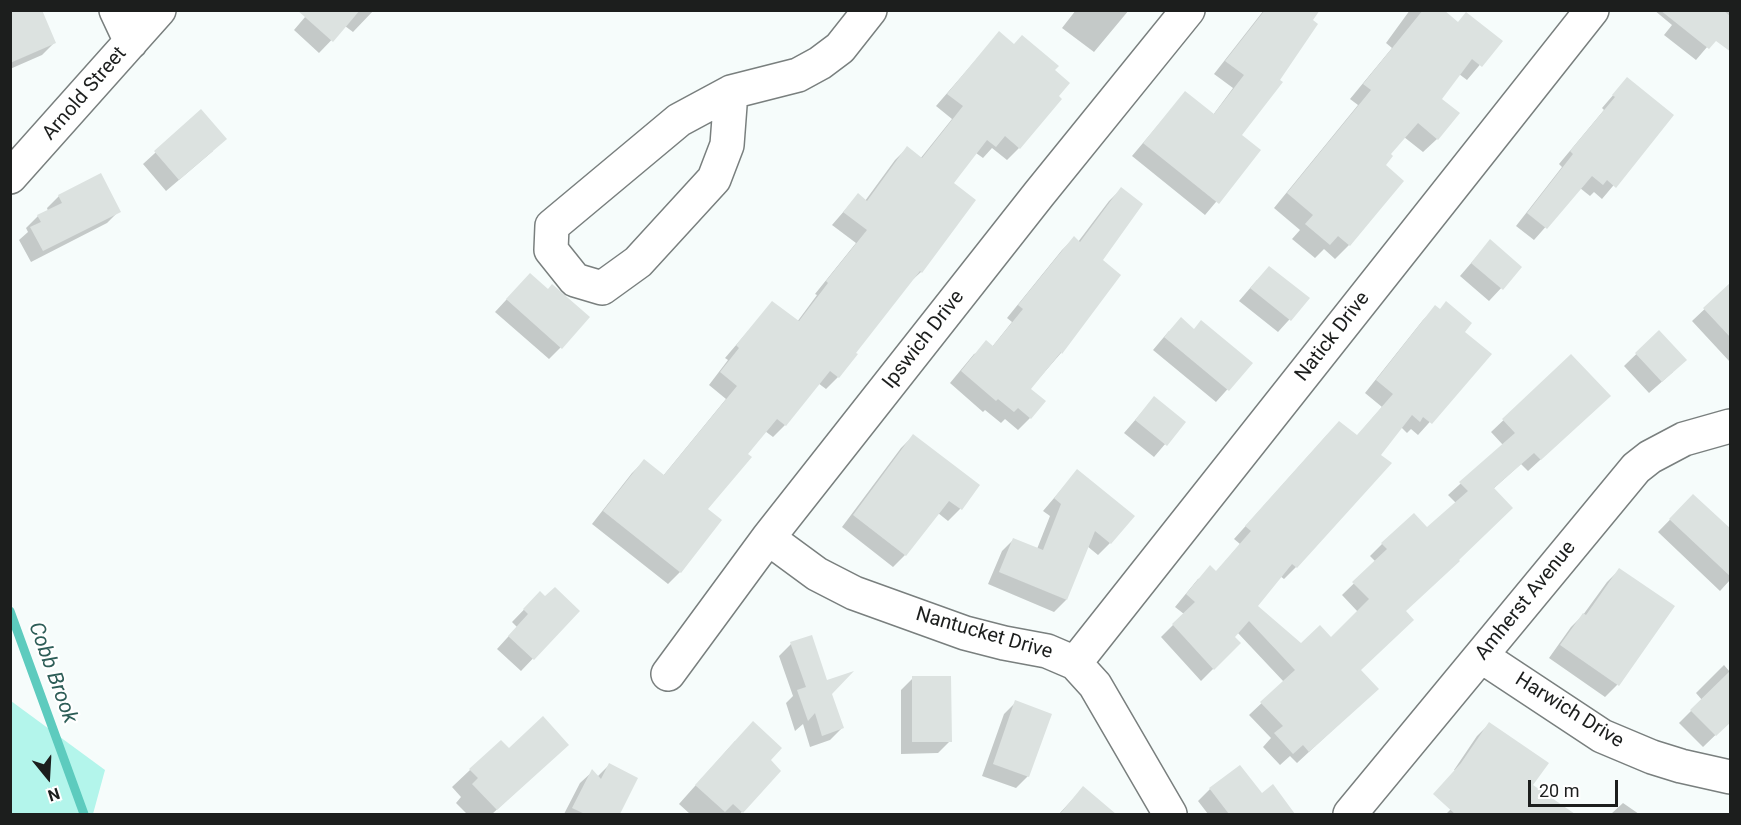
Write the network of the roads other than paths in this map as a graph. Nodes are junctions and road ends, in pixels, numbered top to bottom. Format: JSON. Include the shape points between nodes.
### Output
{"nodes":[{"id":1,"x":116,"y":10,"type":"edge"},
{"id":2,"x":159,"y":10,"type":"edge"},
{"id":3,"x":870,"y":10,"type":"edge"},
{"id":4,"x":1188,"y":10,"type":"edge"},
{"id":5,"x":1592,"y":10,"type":"edge"},
{"id":6,"x":131,"y":42,"type":"junction"},
{"id":7,"x":731,"y":92,"type":"junction"},
{"id":8,"x":10,"y":177,"type":"edge"},
{"id":9,"x":1731,"y":426,"type":"edge"},
{"id":10,"x":768,"y":538,"type":"junction"},
{"id":11,"x":1482,"y":656,"type":"junction"},
{"id":12,"x":1075,"y":663,"type":"junction"},
{"id":13,"x":668,"y":674,"type":"dead end"},
{"id":14,"x":1731,"y":777,"type":"edge"},
{"id":15,"x":1170,"y":814,"type":"edge"},
{"id":16,"x":1350,"y":814,"type":"edge"}],
"edges":[{"from":1,"to":6,"type":"street"},
{"from":2,"to":6,"type":"street","name":"Arnold Street"},
{"from":3,"to":7,"type":"street","via":[[840,48],[820,63],[798,75]]},
{"from":4,"to":10,"type":"street","name":"Ipswich Drive"},
{"from":5,"to":12,"type":"street","name":"Natick Drive"},
{"from":6,"to":8,"type":"street","name":"Arnold Street"},
{"from":7,"to":7,"type":"street","via":[[727,145],[714,179],[638,262],[602,288],[575,280],[551,250],[552,226],[679,120]]},
{"from":9,"to":11,"type":"street","name":"Amherst Avenue","via":[[1684,439],[1636,468]]},
{"from":10,"to":12,"type":"street","name":"Nantucket Drive","via":[[817,574],[854,593],[965,633],[1062,655]]},
{"from":10,"to":13,"type":"street","name":"Ipswich Drive"},
{"from":11,"to":14,"type":"street","name":"Harwich Drive","via":[[1602,736],[1652,757]]},
{"from":11,"to":16,"type":"street","name":"Amherst Avenue"},
{"from":12,"to":15,"type":"street","name":"Nantucket Drive","via":[[1095,686]]}]}
